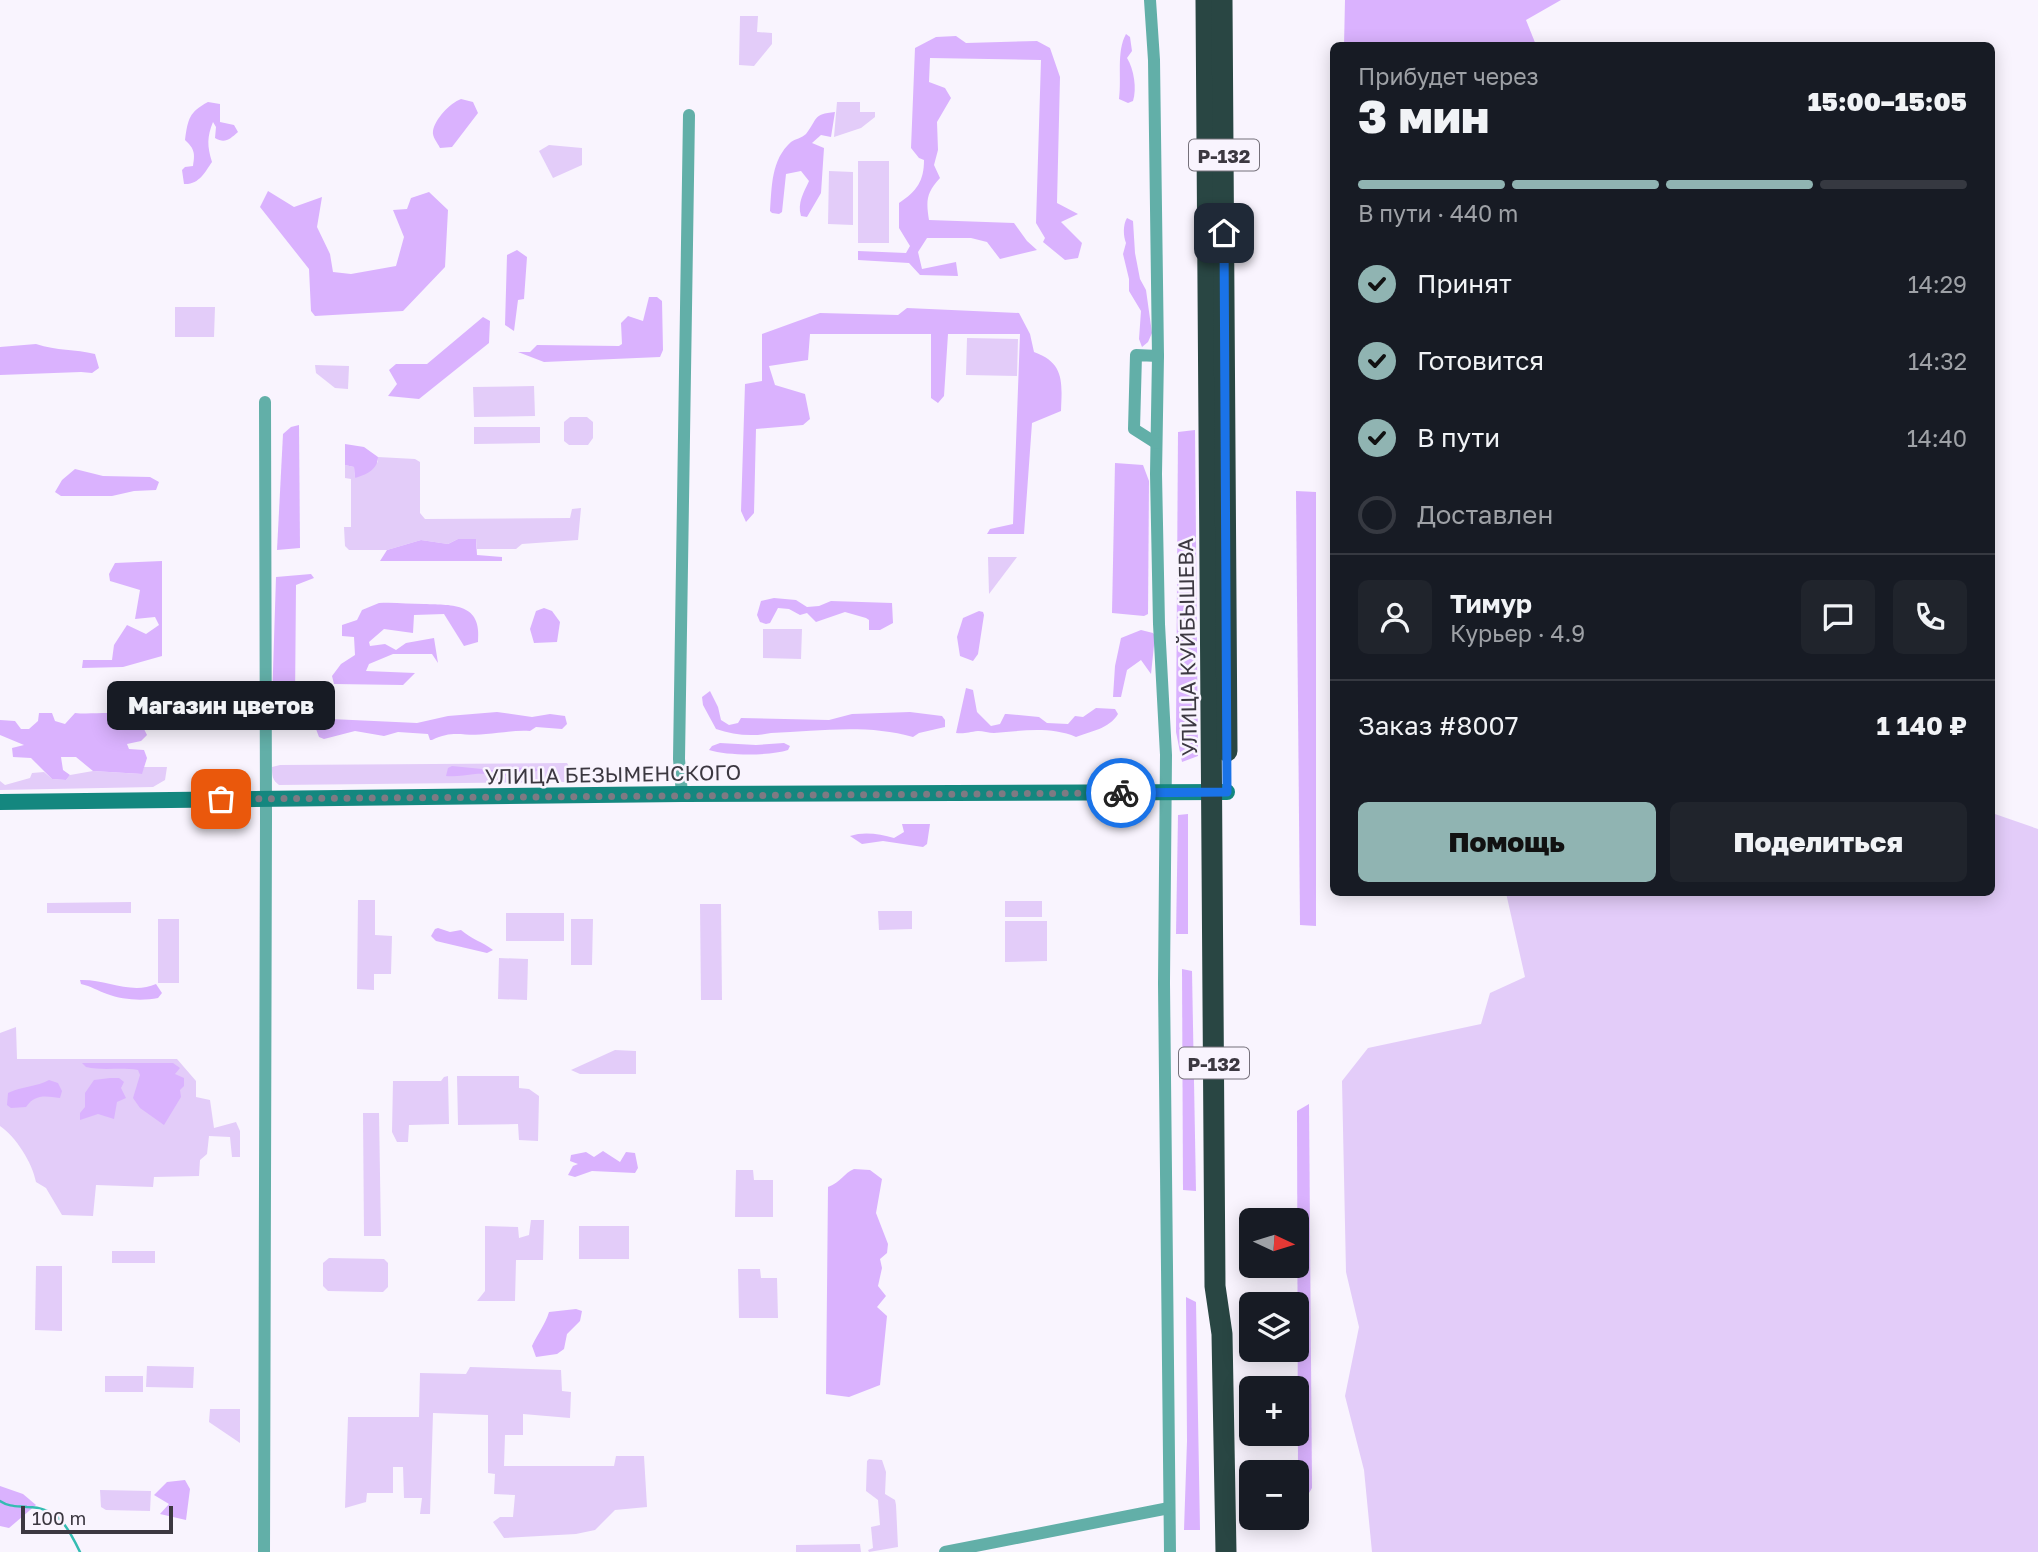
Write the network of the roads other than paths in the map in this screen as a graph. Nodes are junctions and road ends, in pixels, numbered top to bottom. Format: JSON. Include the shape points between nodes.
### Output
{"nodes":[{"id":1,"x":1150,"y":0,"type":"edge"},
{"id":2,"x":1206,"y":0,"type":"edge"},
{"id":3,"x":1222,"y":0,"type":"edge"},
{"id":4,"x":689,"y":116,"type":"dead end"},
{"id":5,"x":1158,"y":356,"type":"junction"},
{"id":6,"x":265,"y":402,"type":"dead end"},
{"id":7,"x":1156,"y":443,"type":"junction"},
{"id":8,"x":1220,"y":792,"type":"junction"},
{"id":9,"x":1165,"y":793,"type":"junction"},
{"id":10,"x":682,"y":794,"type":"junction"},
{"id":11,"x":266,"y":798,"type":"junction"},
{"id":12,"x":0,"y":802,"type":"edge"},
{"id":13,"x":1169,"y":1508,"type":"junction"},
{"id":14,"x":264,"y":1552,"type":"edge"},
{"id":15,"x":946,"y":1552,"type":"edge"},
{"id":16,"x":1170,"y":1552,"type":"edge"},
{"id":17,"x":1226,"y":1552,"type":"edge"}],
"edges":[{"from":1,"to":5,"type":"street"},
{"from":2,"to":8,"type":"highway","name":"УЛИЦА КУЙБЫШЕВА","number":"Р-132"},
{"from":3,"to":8,"type":"highway","name":"УЛИЦА КУЙБЫШЕВА","number":"Р-132"},
{"from":4,"to":10,"type":"street"},
{"from":5,"to":7,"type":"street"},
{"from":5,"to":7,"type":"street","via":[[1136,355],[1135,429]]},
{"from":6,"to":11,"type":"street"},
{"from":7,"to":9,"type":"street"},
{"from":8,"to":9,"type":"main road","name":"УЛИЦА БЕЗЫМЕНСКОГО"},
{"from":8,"to":17,"type":"highway","name":"УЛИЦА КУЙБЫШЕВА","number":"Р-132","via":[[1229,1284],[1222,1334]]},
{"from":9,"to":10,"type":"main road","name":"УЛИЦА БЕЗЫМЕНСКОГО"},
{"from":9,"to":13,"type":"street"},
{"from":10,"to":11,"type":"main road","name":"УЛИЦА БЕЗЫМЕНСКОГО"},
{"from":11,"to":12,"type":"main road","name":"УЛИЦА БЕЗЫМЕНСКОГО"},
{"from":11,"to":14,"type":"street"},
{"from":13,"to":15,"type":"street"},
{"from":13,"to":16,"type":"street"}]}
